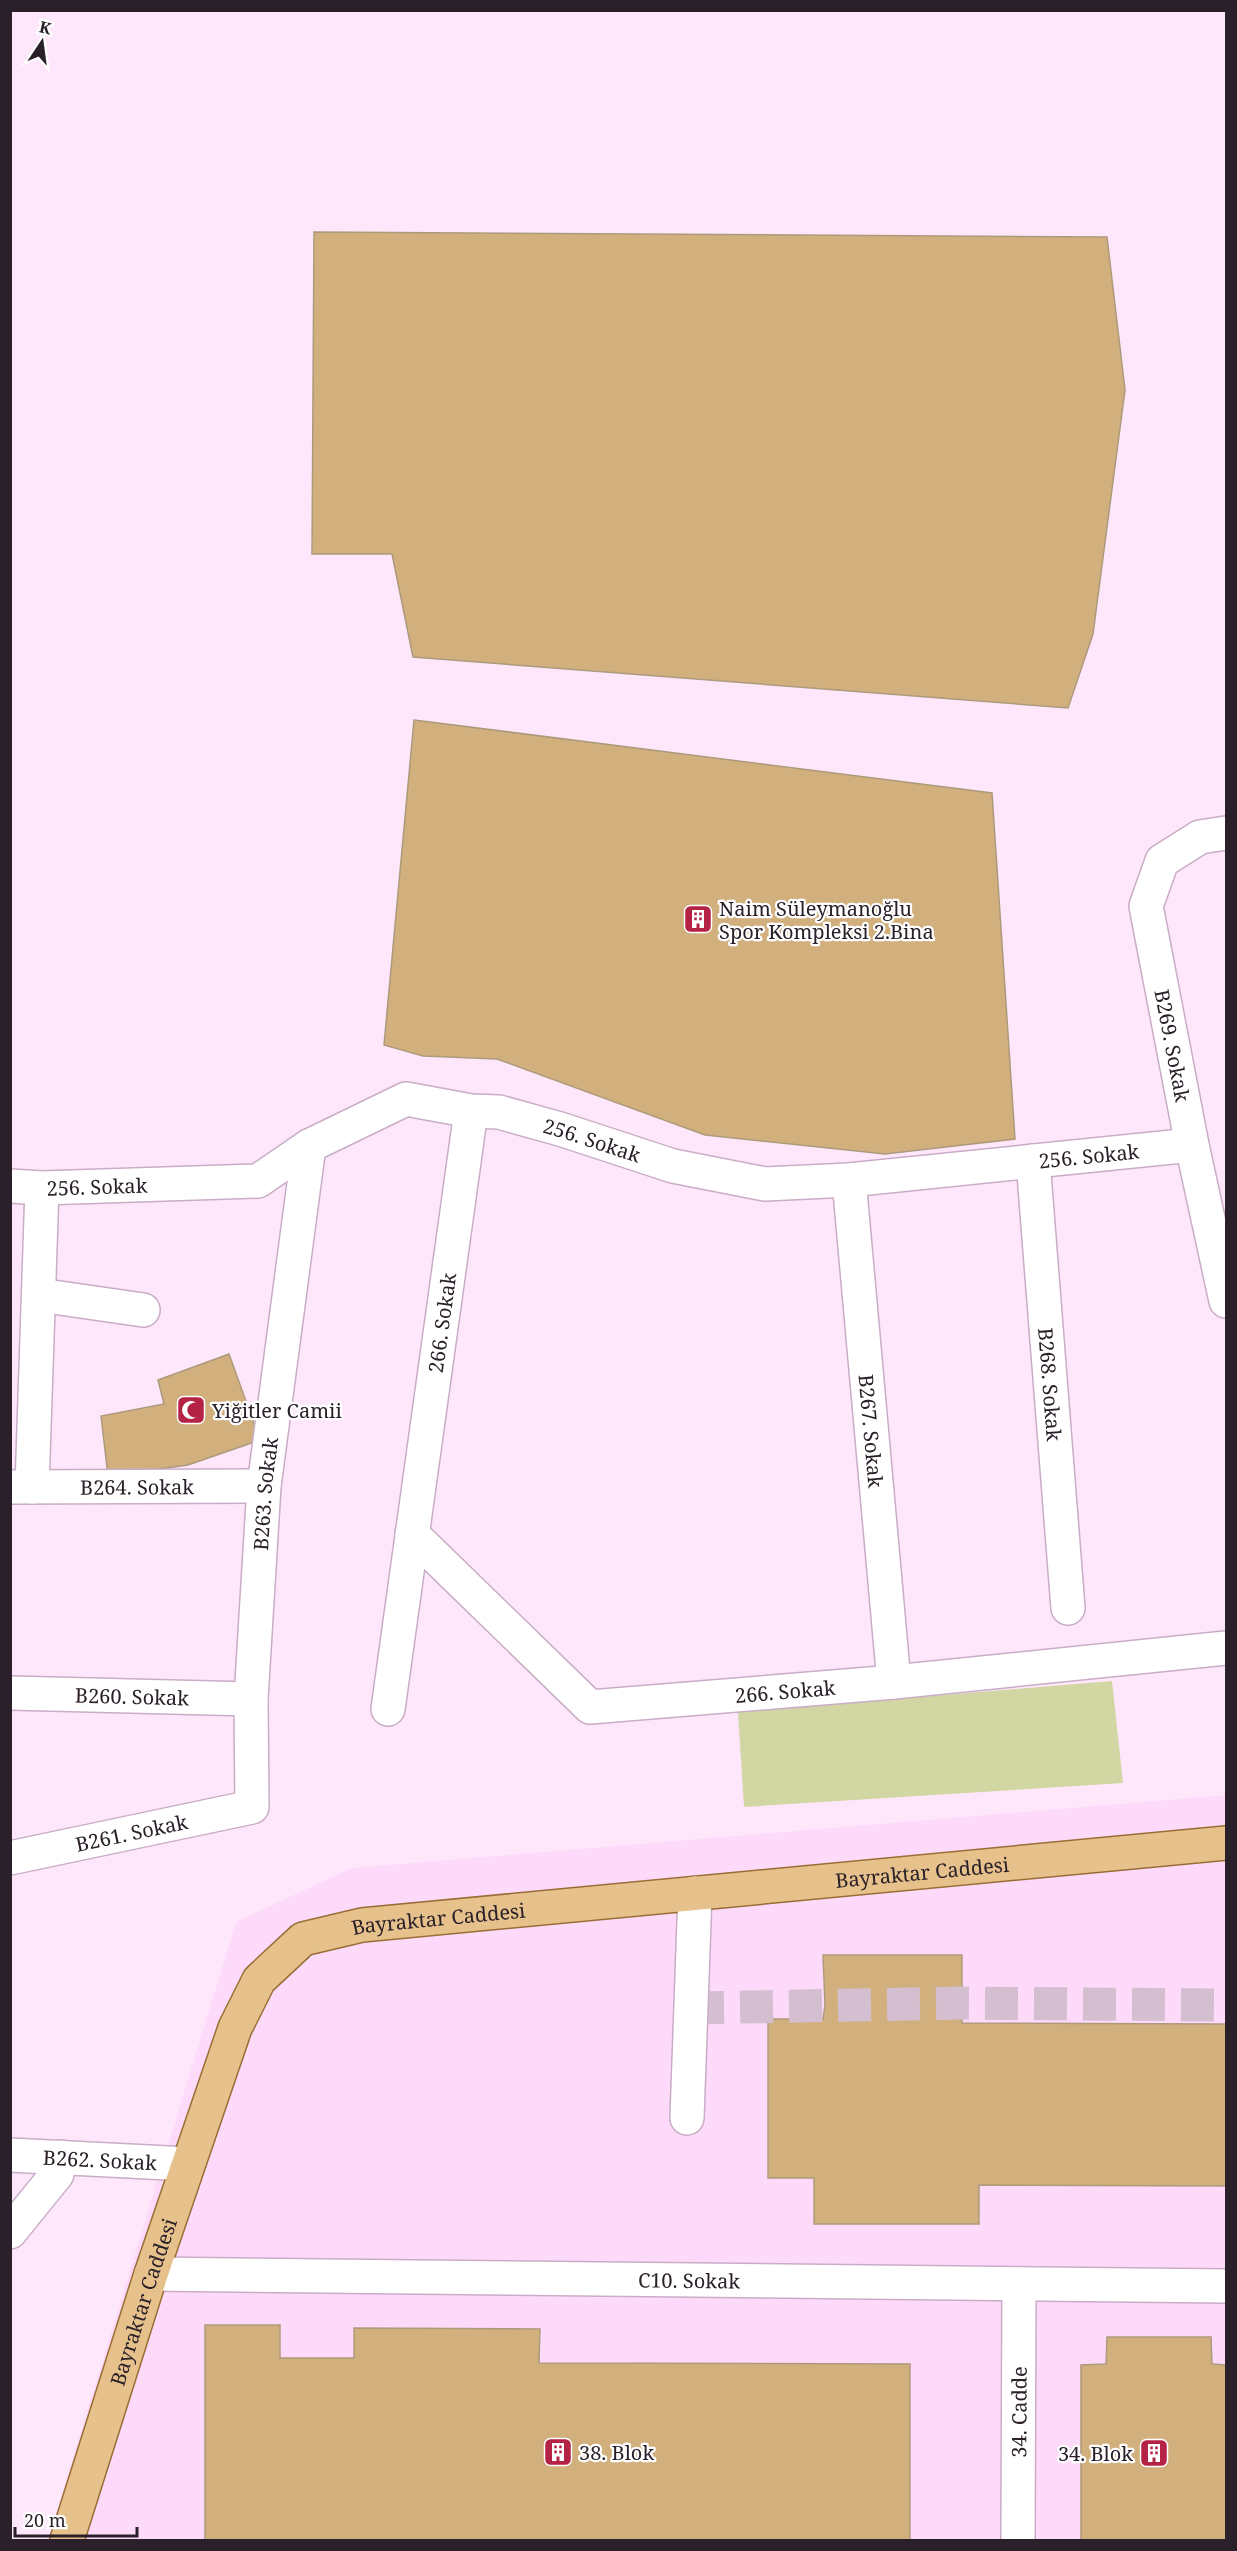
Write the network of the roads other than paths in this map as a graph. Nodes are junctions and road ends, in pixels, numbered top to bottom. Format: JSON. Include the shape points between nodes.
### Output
{"nodes":[{"id":1,"x":1227,"y":833,"type":"edge"},
{"id":2,"x":471,"y":1111,"type":"junction"},
{"id":3,"x":1192,"y":1145,"type":"junction"},
{"id":4,"x":309,"y":1146,"type":"junction"},
{"id":5,"x":1033,"y":1161,"type":"junction"},
{"id":6,"x":849,"y":1180,"type":"junction"},
{"id":7,"x":26,"y":1187,"type":"edge"},
{"id":8,"x":39,"y":1295,"type":"junction"},
{"id":9,"x":1227,"y":1301,"type":"edge"},
{"id":10,"x":143,"y":1310,"type":"dead end"},
{"id":11,"x":264,"y":1486,"type":"junction"},
{"id":12,"x":21,"y":1487,"type":"edge"},
{"id":13,"x":412,"y":1534,"type":"junction"},
{"id":14,"x":1068,"y":1608,"type":"dead end"},
{"id":15,"x":1227,"y":1648,"type":"edge"},
{"id":16,"x":894,"y":1682,"type":"junction"},
{"id":17,"x":10,"y":1693,"type":"edge"},
{"id":18,"x":251,"y":1700,"type":"junction"},
{"id":19,"x":388,"y":1709,"type":"dead end"},
{"id":20,"x":252,"y":1807,"type":"joint"},
{"id":21,"x":1227,"y":1843,"type":"edge"},
{"id":22,"x":10,"y":1858,"type":"edge"},
{"id":23,"x":695,"y":1893,"type":"junction"},
{"id":24,"x":687,"y":2118,"type":"dead end"},
{"id":25,"x":10,"y":2155,"type":"edge"},
{"id":26,"x":62,"y":2157,"type":"junction"},
{"id":27,"x":188,"y":2164,"type":"junction"},
{"id":28,"x":10,"y":2232,"type":"edge"},
{"id":29,"x":151,"y":2274,"type":"junction"},
{"id":30,"x":1019,"y":2284,"type":"junction"},
{"id":31,"x":1227,"y":2286,"type":"edge"},
{"id":32,"x":67,"y":2541,"type":"edge"},
{"id":33,"x":1018,"y":2541,"type":"edge"}],
"edges":[{"from":1,"to":3,"type":"street","name":"B269. Sokak","via":[[1200,837],[1162,861],[1146,906]]},
{"from":2,"to":4,"type":"street","name":"256. Sokak","via":[[406,1100]]},
{"from":2,"to":6,"type":"street","name":"256. Sokak","via":[[499,1112],[673,1166],[765,1184]]},
{"from":2,"to":13,"type":"street","name":"266. Sokak"},
{"from":3,"to":5,"type":"street","name":"256. Sokak"},
{"from":3,"to":9,"type":"street","name":"B269. Sokak"},
{"from":4,"to":7,"type":"street","name":"256. Sokak","via":[[258,1181]]},
{"from":4,"to":11,"type":"street","name":"B263. Sokak"},
{"from":5,"to":6,"type":"street","name":"256. Sokak"},
{"from":5,"to":14,"type":"street","name":"B268. Sokak"},
{"from":6,"to":16,"type":"street","name":"B267. Sokak"},
{"from":7,"to":8,"type":"street"},
{"from":8,"to":10,"type":"street"},
{"from":8,"to":12,"type":"street"},
{"from":11,"to":12,"type":"street","name":"B264. Sokak"},
{"from":11,"to":18,"type":"street","name":"B263. Sokak"},
{"from":13,"to":16,"type":"street","name":"266. Sokak","via":[[590,1707]]},
{"from":13,"to":19,"type":"street","name":"266. Sokak"},
{"from":15,"to":16,"type":"street","name":"266. Sokak"},
{"from":17,"to":18,"type":"street","name":"B260. Sokak"},
{"from":18,"to":20,"type":"street","name":"B263. Sokak"},
{"from":20,"to":22,"type":"street","name":"B261. Sokak"},
{"from":21,"to":23,"type":"main road","name":"Bayraktar Caddesi"},
{"from":23,"to":24,"type":"street"},
{"from":23,"to":27,"type":"main road","name":"Bayraktar Caddesi","via":[[362,1925],[303,1939],[259,1980],[235,2028]]},
{"from":25,"to":26,"type":"street","name":"B262. Sokak"},
{"from":26,"to":27,"type":"street","name":"B262. Sokak"},
{"from":26,"to":28,"type":"street","via":[[57,2174]]},
{"from":27,"to":29,"type":"main road","name":"Bayraktar Caddesi"},
{"from":29,"to":30,"type":"street","name":"C10. Sokak"},
{"from":29,"to":32,"type":"main road","name":"Bayraktar Caddesi"},
{"from":30,"to":31,"type":"street","name":"C10. Sokak"},
{"from":30,"to":33,"type":"street","name":"34. Cadde"}]}
